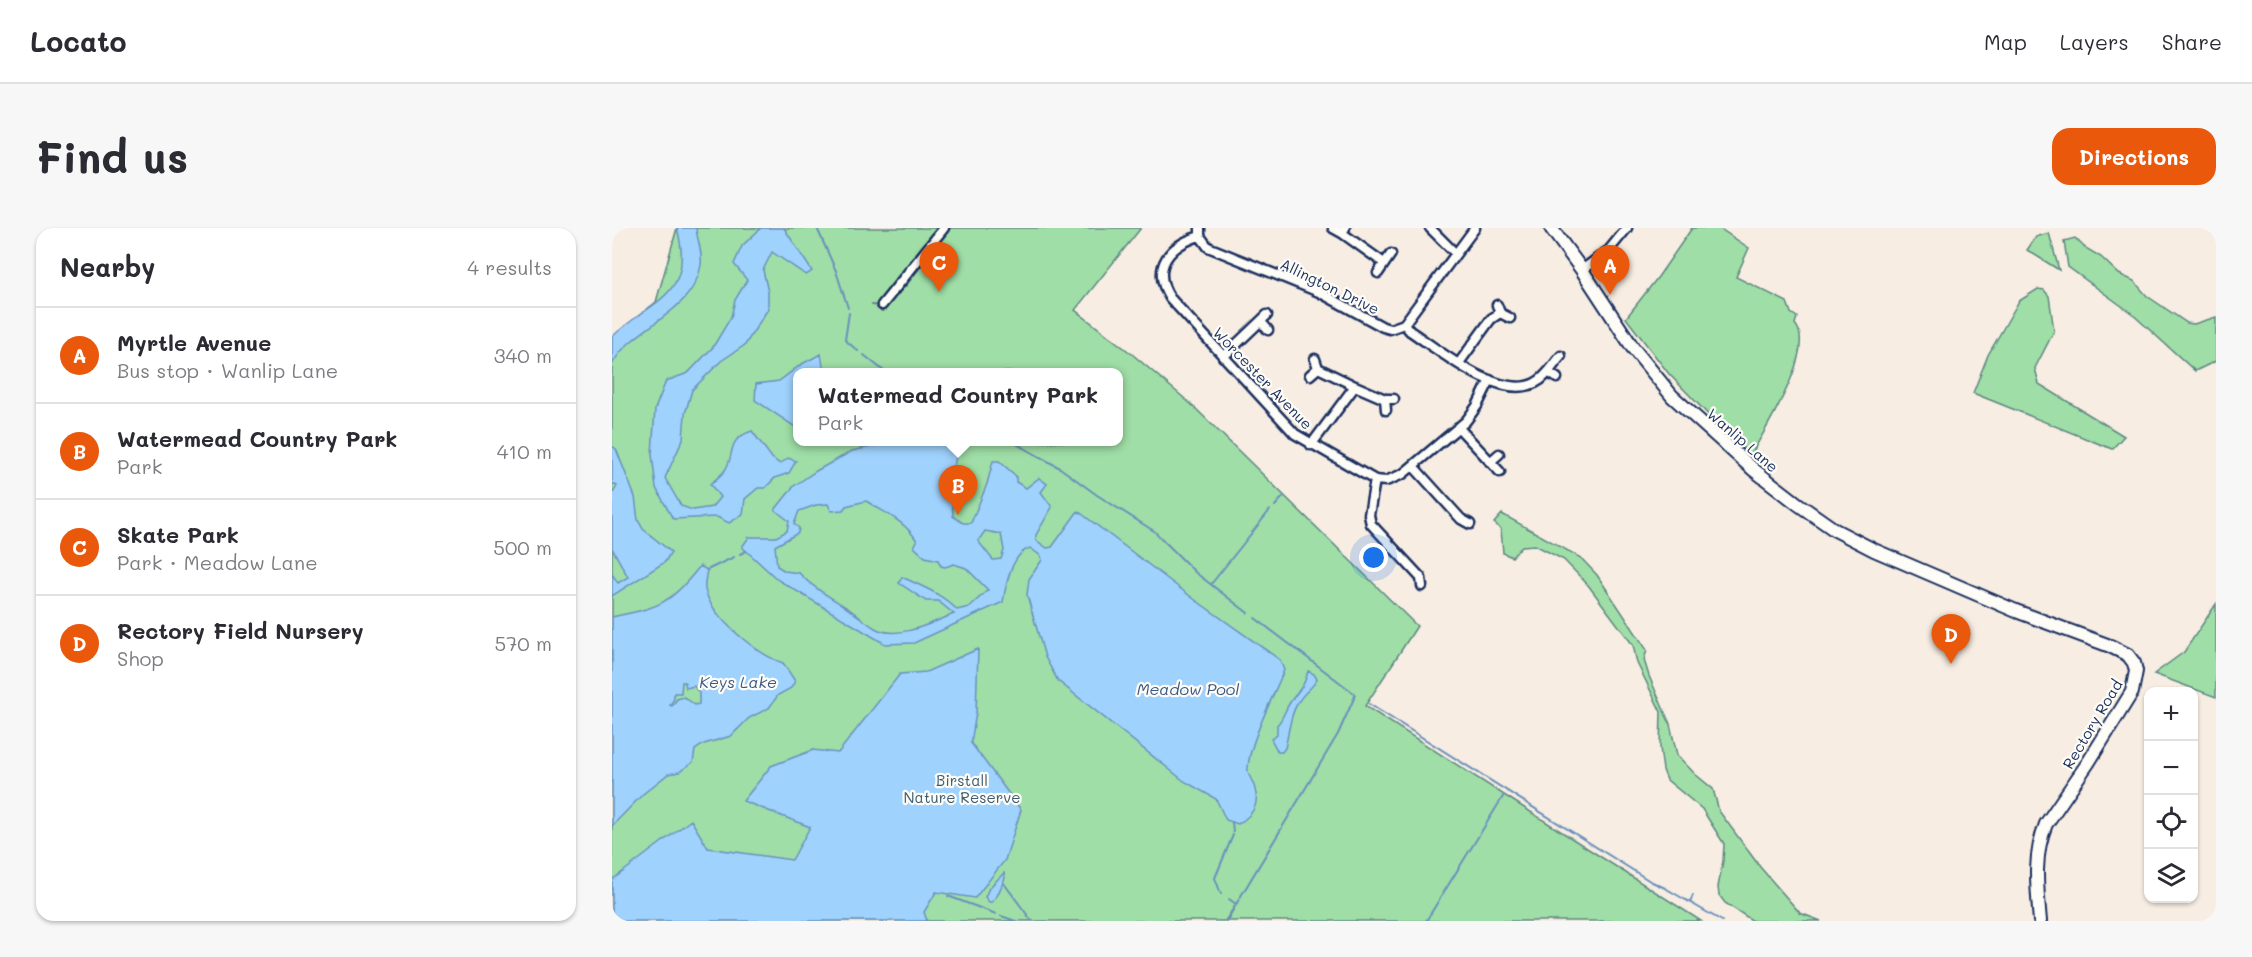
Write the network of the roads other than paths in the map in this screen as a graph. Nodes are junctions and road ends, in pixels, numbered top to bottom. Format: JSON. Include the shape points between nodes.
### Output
{"nodes":[{"id":1,"x":944,"y":228,"type":"edge"},
{"id":2,"x":1333,"y":228,"type":"edge"},
{"id":3,"x":1430,"y":228,"type":"edge"},
{"id":4,"x":1475,"y":228,"type":"edge"},
{"id":5,"x":1551,"y":228,"type":"edge"},
{"id":6,"x":1627,"y":228,"type":"edge"},
{"id":7,"x":1343,"y":231,"type":"edge"},
{"id":8,"x":1200,"y":232,"type":"edge"},
{"id":9,"x":1390,"y":254,"type":"dead end"},
{"id":10,"x":1456,"y":254,"type":"junction"},
{"id":11,"x":1384,"y":263,"type":"junction"},
{"id":12,"x":1582,"y":270,"type":"junction"},
{"id":13,"x":1378,"y":273,"type":"dead end"},
{"id":14,"x":882,"y":305,"type":"dead end"},
{"id":15,"x":1510,"y":318,"type":"dead end"},
{"id":16,"x":1404,"y":324,"type":"junction"},
{"id":17,"x":1268,"y":330,"type":"dead end"},
{"id":18,"x":1561,"y":356,"type":"dead end"},
{"id":19,"x":1223,"y":357,"type":"junction"},
{"id":20,"x":1459,"y":363,"type":"junction"},
{"id":21,"x":1548,"y":372,"type":"junction"},
{"id":22,"x":1310,"y":375,"type":"dead end"},
{"id":23,"x":1557,"y":378,"type":"dead end"},
{"id":24,"x":1490,"y":380,"type":"junction"},
{"id":25,"x":1355,"y":386,"type":"junction"},
{"id":26,"x":1386,"y":410,"type":"dead end"},
{"id":27,"x":1458,"y":427,"type":"junction"},
{"id":28,"x":1311,"y":445,"type":"junction"},
{"id":29,"x":1499,"y":454,"type":"dead end"},
{"id":30,"x":1490,"y":462,"type":"junction"},
{"id":31,"x":1413,"y":466,"type":"junction"},
{"id":32,"x":1500,"y":472,"type":"dead end"},
{"id":33,"x":1375,"y":480,"type":"junction"},
{"id":34,"x":1462,"y":523,"type":"dead end"},
{"id":35,"x":1424,"y":579,"type":"dead end"},
{"id":36,"x":1983,"y":597,"type":"joint"},
{"id":37,"x":2040,"y":921,"type":"edge"}],
"edges":[{"from":1,"to":14,"type":"street"},
{"from":2,"to":7,"type":"street"},
{"from":3,"to":10,"type":"street"},
{"from":4,"to":10,"type":"street"},
{"from":5,"to":12,"type":"street","name":"Wanlip Lane"},
{"from":6,"to":12,"type":"street","via":[[1609,250]]},
{"from":7,"to":11,"type":"street"},
{"from":8,"to":16,"type":"street","name":"Allington Drive","via":[[1208,247],[1318,292],[1383,327]]},
{"from":8,"to":19,"type":"street","name":"Worcester Avenue","via":[[1168,255],[1162,283],[1170,298]]},
{"from":9,"to":11,"type":"street"},
{"from":10,"to":16,"type":"street"},
{"from":11,"to":13,"type":"street"},
{"from":12,"to":36,"type":"street","name":"Wanlip Lane","via":[[1658,380],[1754,471],[1835,530]]},
{"from":15,"to":20,"type":"street","via":[[1498,309]]},
{"from":16,"to":20,"type":"street"},
{"from":17,"to":19,"type":"street","via":[[1264,319]]},
{"from":18,"to":21,"type":"street"},
{"from":19,"to":28,"type":"street","name":"Worcester Avenue","via":[[1289,429]]},
{"from":20,"to":24,"type":"street"},
{"from":21,"to":23,"type":"street"},
{"from":21,"to":24,"type":"street","via":[[1526,387]]},
{"from":22,"to":25,"type":"street","via":[[1316,364]]},
{"from":24,"to":27,"type":"street","via":[[1477,406]]},
{"from":25,"to":26,"type":"street","via":[[1390,399]]},
{"from":25,"to":28,"type":"street"},
{"from":27,"to":30,"type":"street"},
{"from":27,"to":31,"type":"street"},
{"from":28,"to":33,"type":"street","name":"Worcester Avenue"},
{"from":29,"to":30,"type":"street"},
{"from":30,"to":32,"type":"street"},
{"from":31,"to":33,"type":"street","via":[[1394,479]]},
{"from":31,"to":34,"type":"street"},
{"from":33,"to":35,"type":"street","via":[[1371,524]]},
{"from":36,"to":37,"type":"street","name":"Rectory Road","via":[[2121,650],[2134,663],[2136,671],[2126,703],[2040,839]]}]}
